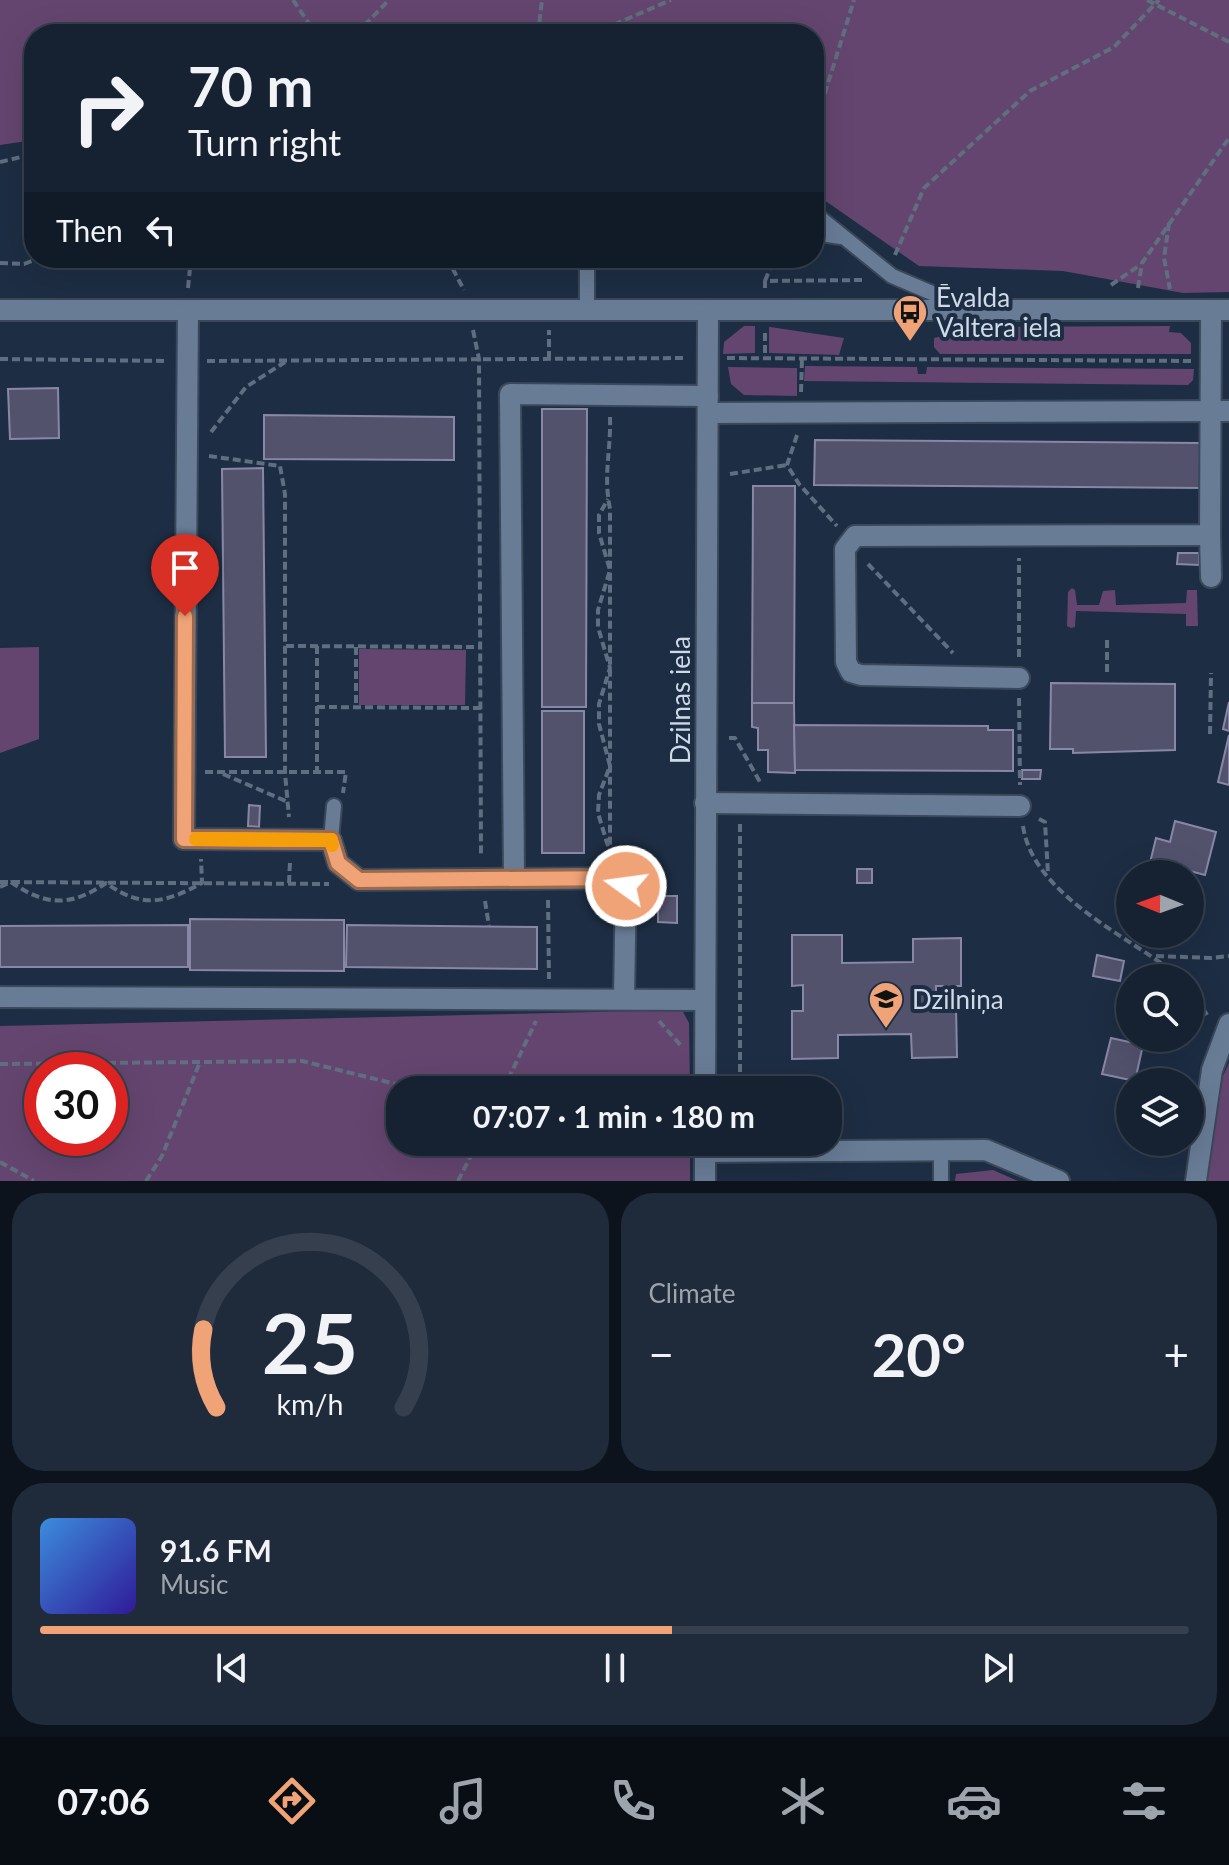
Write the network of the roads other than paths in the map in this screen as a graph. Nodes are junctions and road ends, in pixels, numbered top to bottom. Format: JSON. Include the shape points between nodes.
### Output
{"nodes":[{"id":1,"x":824,"y":221,"type":"edge"},
{"id":2,"x":824,"y":234,"type":"edge"},
{"id":3,"x":843,"y":237,"type":"junction"},
{"id":4,"x":587,"y":268,"type":"edge"},
{"id":5,"x":587,"y":307,"type":"junction"},
{"id":6,"x":967,"y":308,"type":"junction"},
{"id":7,"x":0,"y":310,"type":"edge"},
{"id":8,"x":188,"y":310,"type":"junction"},
{"id":9,"x":708,"y":310,"type":"junction"},
{"id":10,"x":1220,"y":310,"type":"edge"},
{"id":11,"x":708,"y":404,"type":"junction"},
{"id":12,"x":1220,"y":411,"type":"edge"},
{"id":13,"x":1210,"y":535,"type":"junction"},
{"id":14,"x":1211,"y":577,"type":"dead end"},
{"id":15,"x":1019,"y":678,"type":"dead end"},
{"id":16,"x":705,"y":803,"type":"junction"},
{"id":17,"x":334,"y":806,"type":"road end"},
{"id":18,"x":1020,"y":806,"type":"road end"},
{"id":19,"x":331,"y":840,"type":"junction"},
{"id":20,"x":514,"y":877,"type":"junction"},
{"id":21,"x":0,"y":997,"type":"edge"},
{"id":22,"x":632,"y":998,"type":"junction"},
{"id":23,"x":705,"y":1000,"type":"junction"},
{"id":24,"x":1225,"y":1033,"type":"edge"},
{"id":25,"x":705,"y":1076,"type":"edge"},
{"id":26,"x":842,"y":1148,"type":"edge"},
{"id":27,"x":941,"y":1148,"type":"junction"},
{"id":28,"x":705,"y":1156,"type":"edge"},
{"id":29,"x":705,"y":1181,"type":"edge"},
{"id":30,"x":941,"y":1181,"type":"edge"},
{"id":31,"x":1059,"y":1181,"type":"edge"},
{"id":32,"x":1196,"y":1181,"type":"edge"}],
"edges":[{"from":1,"to":3,"type":"lane"},
{"from":2,"to":3,"type":"lane"},
{"from":3,"to":6,"type":"lane","via":[[892,276]]},
{"from":4,"to":5,"type":"lane"},
{"from":5,"to":8,"type":"street"},
{"from":5,"to":9,"type":"street"},
{"from":6,"to":9,"type":"street"},
{"from":6,"to":10,"type":"street"},
{"from":7,"to":8,"type":"street"},
{"from":8,"to":19,"type":"street","via":[[184,839]]},
{"from":9,"to":11,"type":"street","name":"Dzilnas iela"},
{"from":10,"to":12,"type":"street"},
{"from":11,"to":12,"type":"street"},
{"from":11,"to":16,"type":"street","name":"Dzilnas iela"},
{"from":11,"to":20,"type":"street","via":[[510,394]]},
{"from":12,"to":13,"type":"street"},
{"from":13,"to":14,"type":"street"},
{"from":13,"to":15,"type":"street","via":[[855,536],[848,541],[846,662],[851,672]]},
{"from":16,"to":18,"type":"street"},
{"from":16,"to":23,"type":"street","name":"Dzilnas iela"},
{"from":17,"to":19,"type":"lane"},
{"from":19,"to":20,"type":"street","via":[[338,863],[359,880]]},
{"from":20,"to":22,"type":"street","via":[[604,870],[626,878]]},
{"from":21,"to":22,"type":"street"},
{"from":22,"to":23,"type":"street"},
{"from":23,"to":25,"type":"street","name":"Dzilnas iela"},
{"from":24,"to":32,"type":"street","via":[[1212,1070]]},
{"from":26,"to":27,"type":"street"},
{"from":27,"to":30,"type":"lane"},
{"from":27,"to":31,"type":"street","via":[[986,1150]]},
{"from":28,"to":29,"type":"street"}]}
